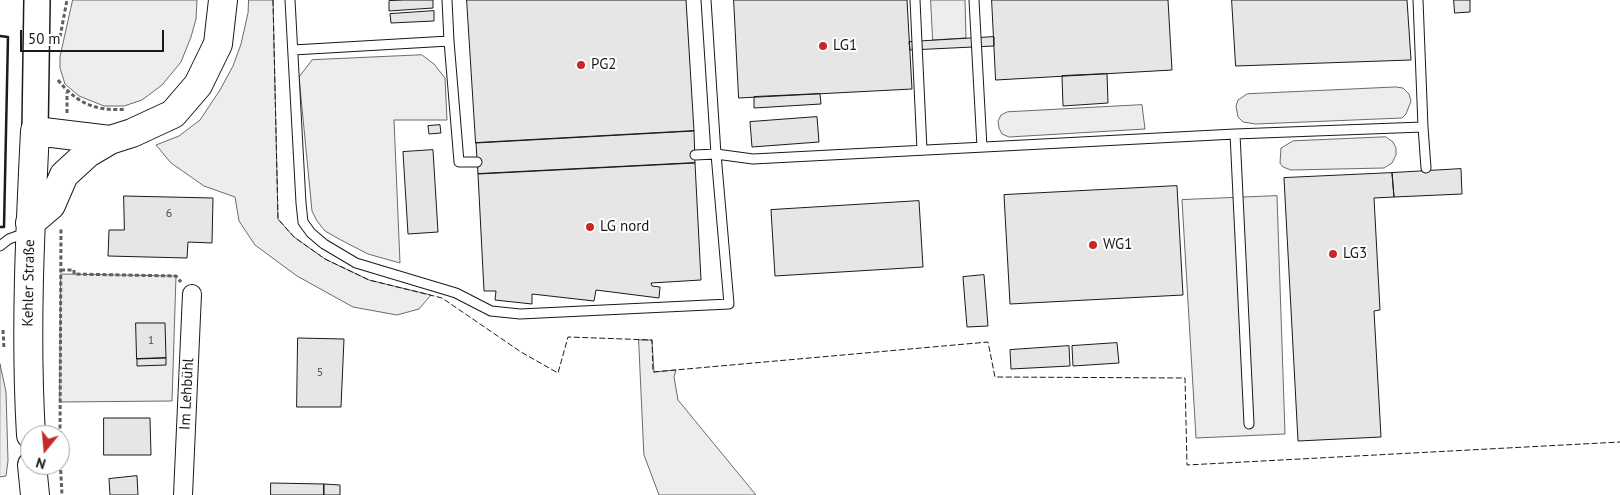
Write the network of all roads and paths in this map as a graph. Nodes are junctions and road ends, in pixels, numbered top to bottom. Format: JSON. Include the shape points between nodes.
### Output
{"nodes":[{"id":1,"x":37,"y":0,"type":"edge"},
{"id":2,"x":67,"y":0,"type":"edge"},
{"id":3,"x":223,"y":0,"type":"edge"},
{"id":4,"x":290,"y":0,"type":"edge"},
{"id":5,"x":447,"y":0,"type":"edge"},
{"id":6,"x":706,"y":0,"type":"edge"},
{"id":7,"x":915,"y":0,"type":"edge"},
{"id":8,"x":974,"y":0,"type":"edge"},
{"id":9,"x":1418,"y":0,"type":"edge"},
{"id":10,"x":449,"y":40,"type":"junction"},
{"id":11,"x":58,"y":42,"type":"dead end"},
{"id":12,"x":293,"y":50,"type":"junction"},
{"id":13,"x":57,"y":74,"type":"dead end"},
{"id":14,"x":134,"y":106,"type":"dead end"},
{"id":15,"x":1423,"y":127,"type":"junction"},
{"id":16,"x":35,"y":131,"type":"junction"},
{"id":17,"x":1235,"y":134,"type":"junction"},
{"id":18,"x":110,"y":140,"type":"junction"},
{"id":19,"x":982,"y":147,"type":"junction"},
{"id":20,"x":922,"y":150,"type":"junction"},
{"id":21,"x":716,"y":154,"type":"junction"},
{"id":22,"x":695,"y":155,"type":"dead end"},
{"id":23,"x":477,"y":162,"type":"dead end"},
{"id":24,"x":1426,"y":168,"type":"dead end"},
{"id":25,"x":61,"y":226,"type":"dead end"},
{"id":26,"x":30,"y":227,"type":"junction"},
{"id":27,"x":0,"y":246,"type":"edge"},
{"id":28,"x":61,"y":270,"type":"junction"},
{"id":29,"x":192,"y":294,"type":"joint"},
{"id":30,"x":1249,"y":424,"type":"dead end"},
{"id":31,"x":30,"y":425,"type":"edge"},
{"id":32,"x":60,"y":425,"type":"edge"},
{"id":33,"x":33,"y":475,"type":"edge"},
{"id":34,"x":61,"y":475,"type":"edge"},
{"id":35,"x":35,"y":495,"type":"edge"},
{"id":36,"x":62,"y":495,"type":"edge"},
{"id":37,"x":183,"y":495,"type":"edge"}],
"edges":[{"from":1,"to":16,"type":"main road"},
{"from":2,"to":11,"type":"path"},
{"from":3,"to":18,"type":"main road","via":[[218,44],[198,85],[174,114]]},
{"from":4,"to":12,"type":"lane"},
{"from":5,"to":10,"type":"lane"},
{"from":6,"to":21,"type":"lane"},
{"from":7,"to":20,"type":"lane"},
{"from":8,"to":19,"type":"lane"},
{"from":9,"to":15,"type":"lane"},
{"from":10,"to":12,"type":"lane"},
{"from":10,"to":23,"type":"lane","via":[[459,162]]},
{"from":12,"to":21,"type":"lane","via":[[301,203],[303,222],[311,233],[356,263],[456,293],[492,311],[520,314],[729,304]]},
{"from":13,"to":14,"type":"path","via":[[67,91],[88,106],[125,109]]},
{"from":15,"to":17,"type":"lane"},
{"from":15,"to":24,"type":"lane"},
{"from":16,"to":18,"type":"main road"},
{"from":16,"to":26,"type":"main road","name":"Kehler Straße"},
{"from":17,"to":19,"type":"lane"},
{"from":17,"to":30,"type":"lane"},
{"from":18,"to":26,"type":"main road","via":[[88,153],[64,175],[51,205]]},
{"from":19,"to":20,"type":"lane"},
{"from":20,"to":21,"type":"lane","via":[[753,159]]},
{"from":21,"to":22,"type":"lane"},
{"from":25,"to":28,"type":"path"},
{"from":26,"to":27,"type":"lane"},
{"from":26,"to":31,"type":"main road","name":"Kehler Straße","via":[[27,374]]},
{"from":28,"to":29,"type":"path","via":[[74,270],[74,274],[176,276]]},
{"from":28,"to":32,"type":"path"},
{"from":29,"to":37,"type":"street","name":"Im Lehbühl"},
{"from":33,"to":35,"type":"main road"},
{"from":34,"to":36,"type":"path"}]}
